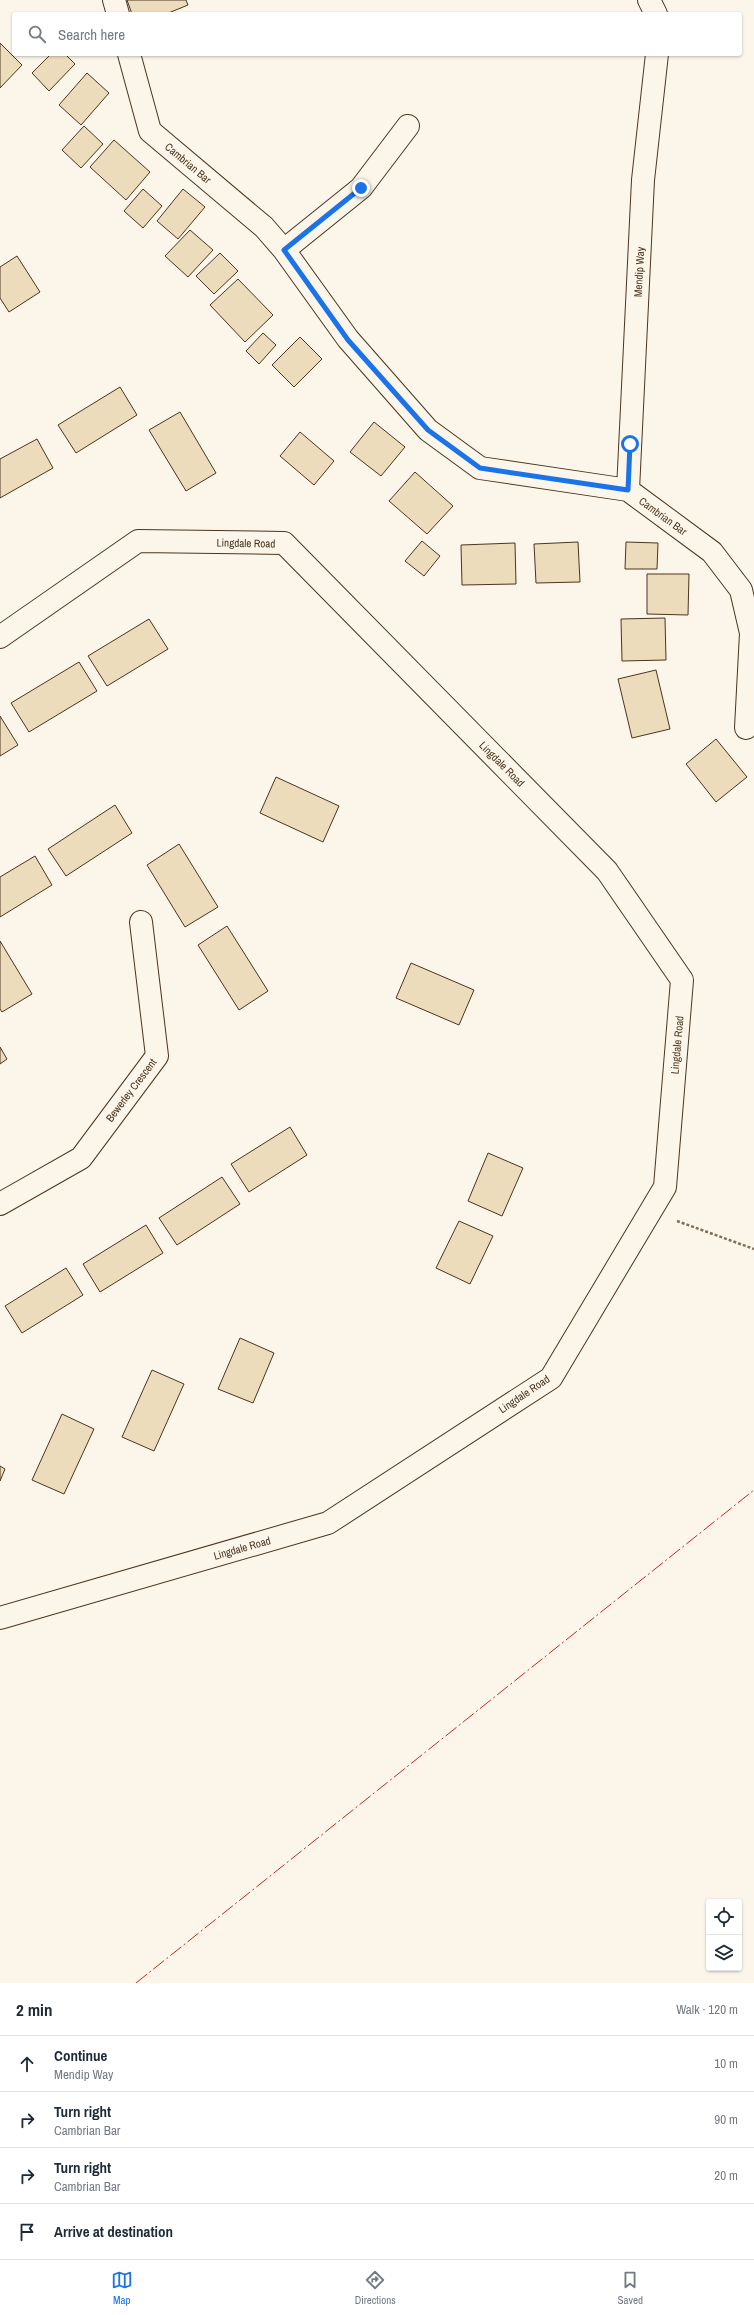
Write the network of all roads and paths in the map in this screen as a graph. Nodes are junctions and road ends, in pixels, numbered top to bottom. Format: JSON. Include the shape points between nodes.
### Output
{"nodes":[{"id":1,"x":114,"y":0,"type":"edge"},
{"id":2,"x":649,"y":0,"type":"edge"},
{"id":3,"x":117,"y":12,"type":"edge"},
{"id":4,"x":655,"y":12,"type":"edge"},
{"id":5,"x":130,"y":56,"type":"edge"},
{"id":6,"x":657,"y":56,"type":"edge"},
{"id":7,"x":408,"y":126,"type":"dead end"},
{"id":8,"x":284,"y":250,"type":"junction"},
{"id":9,"x":628,"y":490,"type":"junction"},
{"id":10,"x":0,"y":637,"type":"edge"},
{"id":11,"x":746,"y":728,"type":"dead end"},
{"id":12,"x":141,"y":922,"type":"dead end"},
{"id":13,"x":0,"y":1204,"type":"edge"},
{"id":14,"x":650,"y":1212,"type":"junction"},
{"id":15,"x":754,"y":1249,"type":"edge"},
{"id":16,"x":0,"y":1618,"type":"edge"}],
"edges":[{"from":1,"to":3,"type":"street"},
{"from":2,"to":4,"type":"street"},
{"from":5,"to":8,"type":"street","name":"Cambrian Bar","via":[[150,131],[264,227]]},
{"from":6,"to":9,"type":"street","name":"Mendip Way","via":[[644,180]]},
{"from":7,"to":8,"type":"street","via":[[361,188]]},
{"from":8,"to":9,"type":"street","name":"Cambrian Bar","via":[[348,340],[428,430],[480,468]]},
{"from":9,"to":11,"type":"street","name":"Cambrian Bar","via":[[712,552],[741,590],[751,633]]},
{"from":10,"to":14,"type":"street","name":"Lingdale Road","via":[[138,541],[284,543],[608,871],[682,980],[665,1187]]},
{"from":12,"to":13,"type":"street","name":"Bewerley Crescent","via":[[157,1056],[81,1158]]},
{"from":14,"to":15,"type":"path"},
{"from":14,"to":16,"type":"street","name":"Lingdale Road","via":[[551,1378],[328,1523]]}]}
